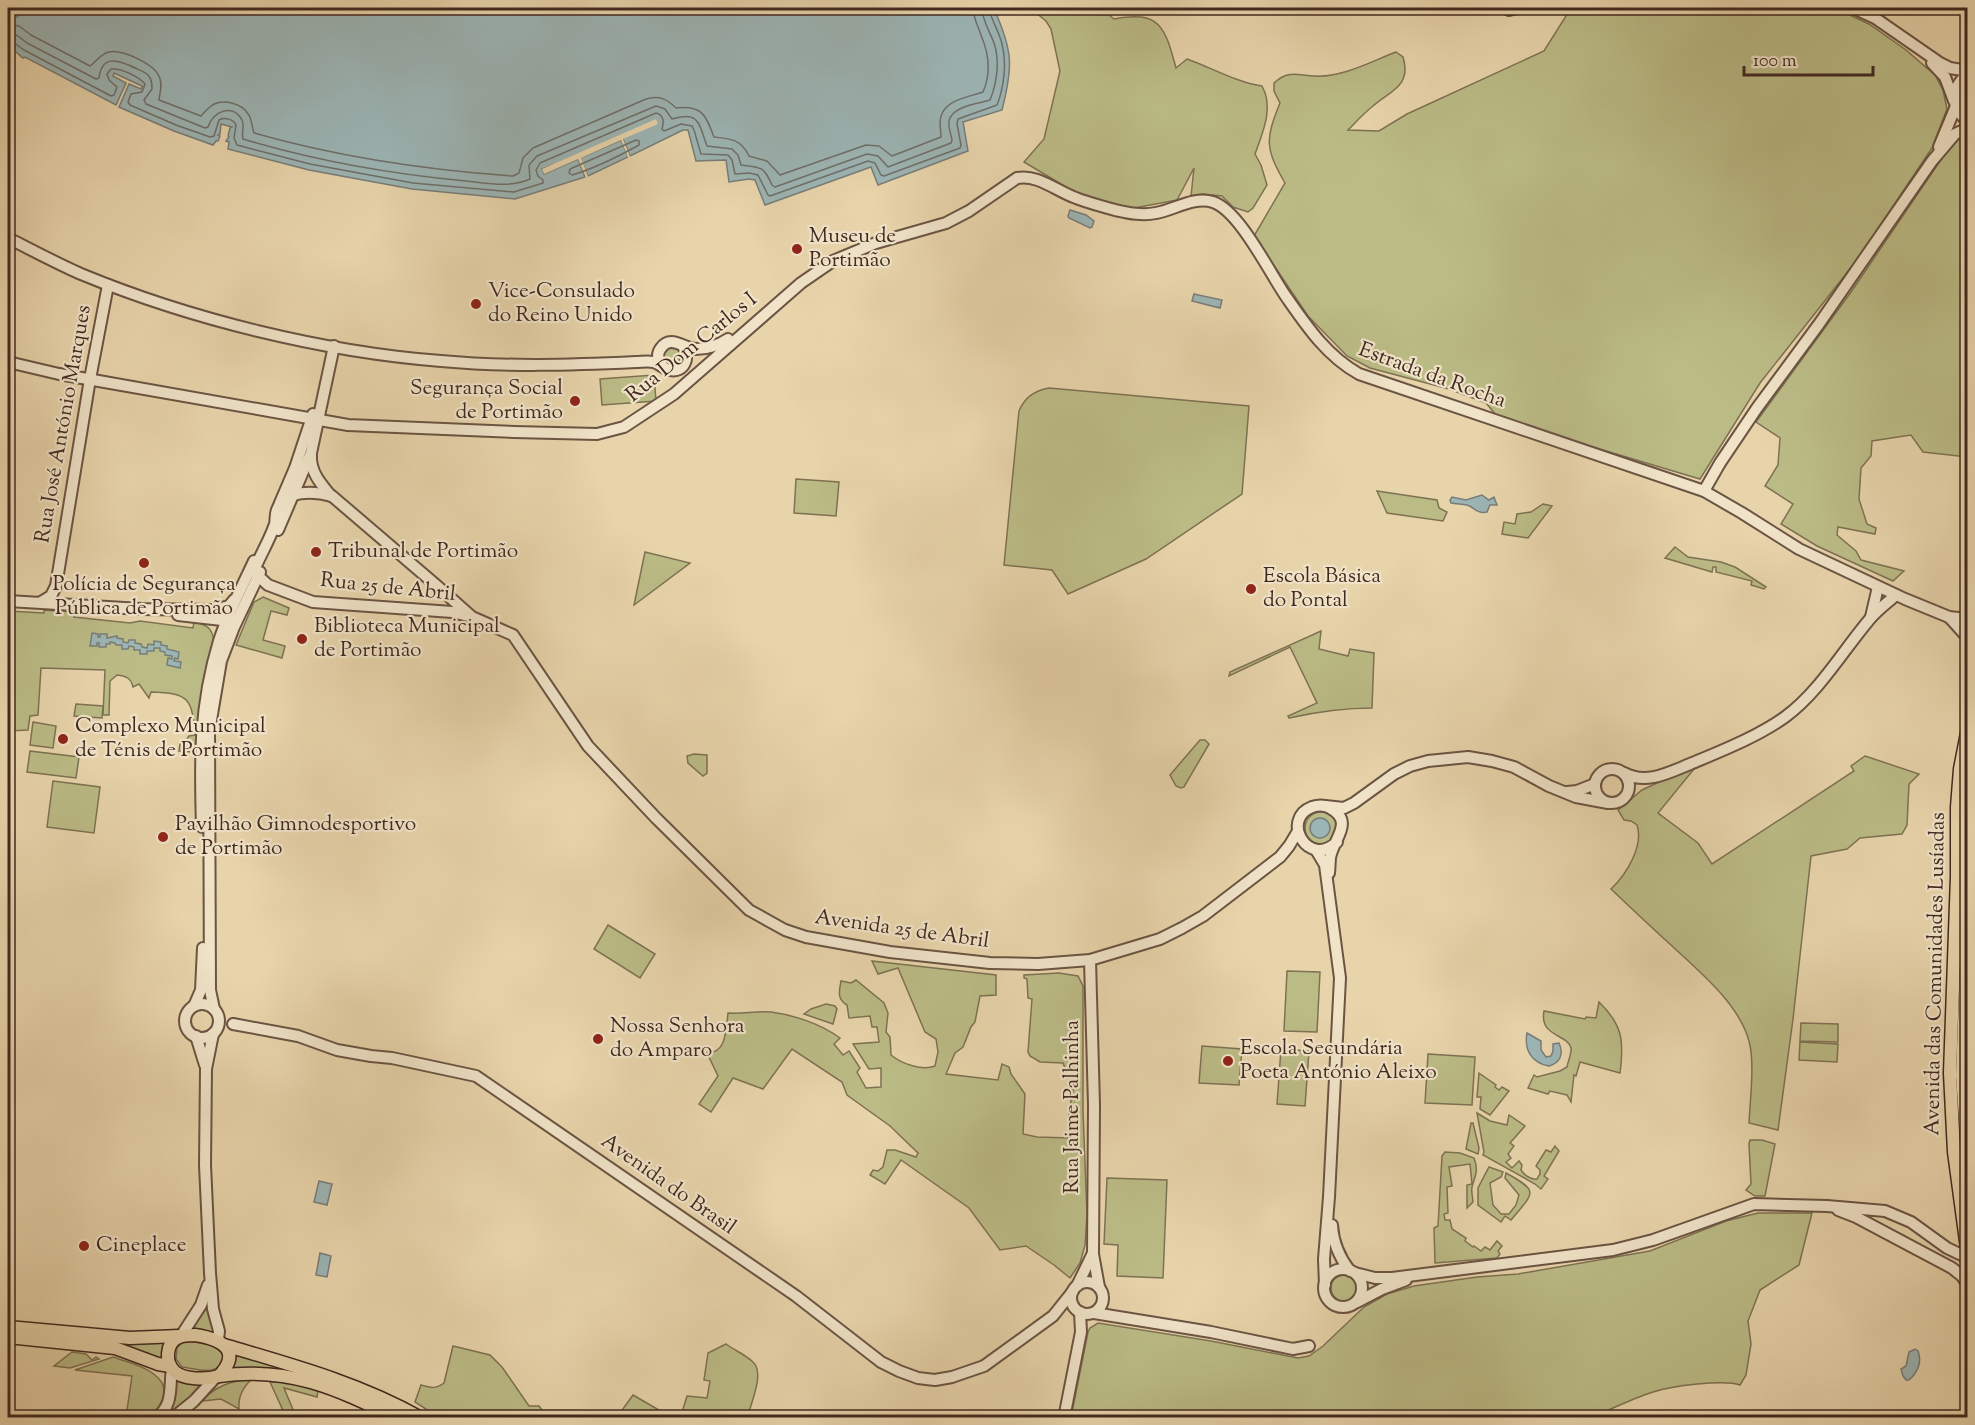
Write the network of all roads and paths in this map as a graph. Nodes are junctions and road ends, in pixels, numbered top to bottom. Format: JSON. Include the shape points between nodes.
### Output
{"nodes":[{"id":1,"x":1853,"y":8,"type":"edge"},
{"id":2,"x":1914,"y":46,"type":"junction"},
{"id":3,"x":1968,"y":72,"type":"edge"},
{"id":4,"x":1955,"y":104,"type":"junction"},
{"id":5,"x":1968,"y":121,"type":"edge"},
{"id":6,"x":1968,"y":128,"type":"edge"},
{"id":7,"x":1932,"y":161,"type":"junction"},
{"id":8,"x":961,"y":216,"type":"joint"},
{"id":9,"x":8,"y":238,"type":"edge"},
{"id":10,"x":108,"y":285,"type":"junction"},
{"id":11,"x":749,"y":327,"type":"junction"},
{"id":12,"x":729,"y":344,"type":"junction"},
{"id":13,"x":331,"y":346,"type":"junction"},
{"id":14,"x":683,"y":346,"type":"junction"},
{"id":15,"x":8,"y":362,"type":"edge"},
{"id":16,"x":684,"y":364,"type":"junction"},
{"id":17,"x":662,"y":366,"type":"junction"},
{"id":18,"x":90,"y":379,"type":"junction"},
{"id":19,"x":674,"y":394,"type":"junction"},
{"id":20,"x":250,"y":408,"type":"junction"},
{"id":21,"x":315,"y":419,"type":"junction"},
{"id":22,"x":307,"y":433,"type":"junction"},
{"id":23,"x":311,"y":453,"type":"junction"},
{"id":24,"x":1704,"y":491,"type":"junction"},
{"id":25,"x":293,"y":495,"type":"junction"},
{"id":26,"x":332,"y":496,"type":"junction"},
{"id":27,"x":277,"y":509,"type":"junction"},
{"id":28,"x":58,"y":571,"type":"junction"},
{"id":29,"x":258,"y":576,"type":"junction"},
{"id":30,"x":268,"y":585,"type":"junction"},
{"id":31,"x":1878,"y":586,"type":"junction"},
{"id":32,"x":252,"y":588,"type":"junction"},
{"id":33,"x":240,"y":592,"type":"junction"},
{"id":34,"x":1896,"y":595,"type":"junction"},
{"id":35,"x":8,"y":601,"type":"edge"},
{"id":36,"x":40,"y":603,"type":"junction"},
{"id":37,"x":75,"y":605,"type":"junction"},
{"id":38,"x":141,"y":609,"type":"junction"},
{"id":39,"x":205,"y":610,"type":"junction"},
{"id":40,"x":164,"y":613,"type":"junction"},
{"id":41,"x":472,"y":617,"type":"junction"},
{"id":42,"x":1871,"y":617,"type":"junction"},
{"id":43,"x":1949,"y":617,"type":"junction"},
{"id":44,"x":227,"y":619,"type":"junction"},
{"id":45,"x":1968,"y":619,"type":"edge"},
{"id":46,"x":1968,"y":638,"type":"edge"},
{"id":47,"x":214,"y":662,"type":"junction"},
{"id":48,"x":555,"y":697,"type":"joint"},
{"id":49,"x":1968,"y":728,"type":"edge"},
{"id":50,"x":208,"y":754,"type":"junction"},
{"id":51,"x":1624,"y":773,"type":"junction"},
{"id":52,"x":1659,"y":777,"type":"junction"},
{"id":53,"x":1595,"y":784,"type":"junction"},
{"id":54,"x":1564,"y":792,"type":"junction"},
{"id":55,"x":1625,"y":799,"type":"junction"},
{"id":56,"x":1354,"y":803,"type":"junction"},
{"id":57,"x":1608,"y":803,"type":"junction"},
{"id":58,"x":1325,"y":806,"type":"junction"},
{"id":59,"x":1298,"y":831,"type":"junction"},
{"id":60,"x":1339,"y":838,"type":"junction"},
{"id":61,"x":1314,"y":849,"type":"junction"},
{"id":62,"x":1280,"y":856,"type":"junction"},
{"id":63,"x":1328,"y":886,"type":"junction"},
{"id":64,"x":1968,"y":921,"type":"edge"},
{"id":65,"x":1090,"y":960,"type":"junction"},
{"id":66,"x":194,"y":1006,"type":"junction"},
{"id":67,"x":214,"y":1009,"type":"junction"},
{"id":68,"x":232,"y":1024,"type":"dead end"},
{"id":69,"x":213,"y":1034,"type":"junction"},
{"id":70,"x":196,"y":1036,"type":"junction"},
{"id":71,"x":206,"y":1069,"type":"junction"},
{"id":72,"x":1968,"y":1160,"type":"edge"},
{"id":73,"x":1329,"y":1197,"type":"junction"},
{"id":74,"x":1827,"y":1206,"type":"junction"},
{"id":75,"x":1092,"y":1254,"type":"junction"},
{"id":76,"x":1968,"y":1257,"type":"edge"},
{"id":77,"x":1353,"y":1272,"type":"junction"},
{"id":78,"x":210,"y":1273,"type":"junction"},
{"id":79,"x":1423,"y":1274,"type":"junction"},
{"id":80,"x":1325,"y":1285,"type":"junction"},
{"id":81,"x":1968,"y":1285,"type":"edge"},
{"id":82,"x":1099,"y":1287,"type":"junction"},
{"id":83,"x":1075,"y":1288,"type":"junction"},
{"id":84,"x":1104,"y":1299,"type":"junction"},
{"id":85,"x":1355,"y":1303,"type":"junction"},
{"id":86,"x":1085,"y":1312,"type":"junction"},
{"id":87,"x":196,"y":1315,"type":"junction"},
{"id":88,"x":1053,"y":1316,"type":"junction"},
{"id":89,"x":1121,"y":1319,"type":"junction"},
{"id":90,"x":8,"y":1327,"type":"edge"},
{"id":91,"x":8,"y":1336,"type":"edge"},
{"id":92,"x":180,"y":1336,"type":"junction"},
{"id":93,"x":154,"y":1338,"type":"junction"},
{"id":94,"x":221,"y":1343,"type":"junction"},
{"id":95,"x":1308,"y":1346,"type":"dead end"},
{"id":96,"x":171,"y":1368,"type":"junction"},
{"id":97,"x":217,"y":1377,"type":"junction"},
{"id":98,"x":156,"y":1418,"type":"edge"},
{"id":99,"x":173,"y":1418,"type":"edge"},
{"id":100,"x":396,"y":1418,"type":"edge"},
{"id":101,"x":421,"y":1418,"type":"edge"},
{"id":102,"x":1064,"y":1418,"type":"edge"}],
"edges":[{"from":1,"to":2,"type":"street","via":[[1875,18]]},
{"from":2,"to":3,"type":"street","via":[[1950,68]]},
{"from":2,"to":4,"type":"street","via":[[1944,77]]},
{"from":3,"to":4,"type":"street","via":[[1958,84]]},
{"from":4,"to":5,"type":"street"},
{"from":4,"to":7,"type":"street"},
{"from":6,"to":7,"type":"street","via":[[1956,134]]},
{"from":7,"to":24,"type":"street","via":[[1757,408]]},
{"from":8,"to":11,"type":"street","name":"Rua Dom Carlos I","via":[[833,261]]},
{"from":8,"to":24,"type":"street","name":"Estrada da Rocha","via":[[1024,176],[1075,198],[1130,213],[1157,213],[1203,200],[1217,204],[1239,224],[1319,342],[1359,374]]},
{"from":9,"to":10,"type":"street"},
{"from":10,"to":13,"type":"street","via":[[212,319]]},
{"from":10,"to":18,"type":"street","name":"Rua José António Marques"},
{"from":11,"to":12,"type":"street","name":"Rua Dom Carlos I"},
{"from":11,"to":14,"type":"street","via":[[709,348]]},
{"from":12,"to":16,"type":"street","via":[[705,359]]},
{"from":12,"to":19,"type":"street","name":"Rua Dom Carlos I"},
{"from":13,"to":17,"type":"street","via":[[441,362],[563,366],[649,362]]},
{"from":13,"to":21,"type":"street"},
{"from":14,"to":16,"type":"street"},
{"from":14,"to":17,"type":"street","via":[[673,342],[662,346],[658,355]]},
{"from":15,"to":18,"type":"street","name":"Rua Dom Carlos I"},
{"from":16,"to":17,"type":"street","via":[[669,370]]},
{"from":16,"to":19,"type":"street"},
{"from":18,"to":20,"type":"street","name":"Rua Dom Carlos I"},
{"from":18,"to":28,"type":"street","name":"Rua José António Marques"},
{"from":19,"to":21,"type":"street","name":"Rua Dom Carlos I","via":[[624,427],[590,434],[402,428]]},
{"from":20,"to":21,"type":"street","name":"Rua Dom Carlos I"},
{"from":20,"to":22,"type":"street","name":"Rua Dom Carlos I","via":[[295,419],[307,425]]},
{"from":21,"to":22,"type":"street"},
{"from":21,"to":23,"type":"street"},
{"from":22,"to":27,"type":"street"},
{"from":23,"to":25,"type":"street"},
{"from":23,"to":26,"type":"street","via":[[316,476]]},
{"from":24,"to":31,"type":"street","name":"Estrada da Rocha","via":[[1799,549]]},
{"from":25,"to":26,"type":"street","via":[[308,492]]},
{"from":25,"to":27,"type":"street"},
{"from":25,"to":29,"type":"street"},
{"from":26,"to":41,"type":"street"},
{"from":27,"to":29,"type":"street","via":[[275,524],[255,568]]},
{"from":27,"to":33,"type":"street"},
{"from":28,"to":36,"type":"street","name":"Rua José António Marques","via":[[51,596]]},
{"from":28,"to":37,"type":"street","name":"Rua José António Marques","via":[[60,589]]},
{"from":29,"to":30,"type":"street","name":"Rua 25 de Abril"},
{"from":29,"to":32,"type":"street"},
{"from":30,"to":32,"type":"street","via":[[257,584]]},
{"from":30,"to":41,"type":"street","name":"Rua 25 de Abril","via":[[313,602],[452,612]]},
{"from":31,"to":34,"type":"street","name":"Estrada da Rocha"},
{"from":31,"to":42,"type":"street"},
{"from":32,"to":44,"type":"street","via":[[237,613]]},
{"from":32,"to":50,"type":"street","via":[[221,660]]},
{"from":33,"to":39,"type":"street","via":[[230,606]]},
{"from":33,"to":44,"type":"street"},
{"from":34,"to":42,"type":"street"},
{"from":34,"to":43,"type":"street","name":"Estrada da Rocha"},
{"from":35,"to":36,"type":"street"},
{"from":36,"to":37,"type":"street"},
{"from":37,"to":38,"type":"street"},
{"from":38,"to":39,"type":"street"},
{"from":38,"to":40,"type":"street"},
{"from":39,"to":44,"type":"street"},
{"from":40,"to":44,"type":"street"},
{"from":40,"to":47,"type":"street","via":[[213,626],[218,633]]},
{"from":41,"to":48,"type":"street","name":"Rua 25 de Abril","via":[[513,635]]},
{"from":42,"to":52,"type":"street","via":[[1820,683],[1785,717]]},
{"from":43,"to":45,"type":"street","name":"Estrada da Rocha"},
{"from":43,"to":46,"type":"street","name":"Estrada da Rocha"},
{"from":44,"to":47,"type":"street"},
{"from":44,"to":50,"type":"street","via":[[229,625],[209,703]]},
{"from":47,"to":66,"type":"street","via":[[200,755],[202,969],[201,990]]},
{"from":48,"to":65,"type":"street","name":"Avenida 25 de Abril","via":[[588,746],[618,779],[735,897],[768,922],[806,937],[890,952],[990,963]]},
{"from":49,"to":76,"type":"main road","name":"Avenida das Comunidades Lusíadas","via":[[1957,807],[1950,1073],[1954,1152]]},
{"from":50,"to":67,"type":"street","via":[[210,990]]},
{"from":51,"to":52,"type":"street","via":[[1634,779]]},
{"from":51,"to":53,"type":"street","via":[[1607,770],[1599,774]]},
{"from":51,"to":55,"type":"street","via":[[1629,783]]},
{"from":52,"to":55,"type":"street","via":[[1641,784]]},
{"from":53,"to":54,"type":"street"},
{"from":53,"to":57,"type":"street","via":[[1599,798]]},
{"from":54,"to":56,"type":"street","via":[[1514,767],[1468,757],[1410,766]]},
{"from":54,"to":57,"type":"street"},
{"from":55,"to":57,"type":"street"},
{"from":56,"to":58,"type":"street","via":[[1344,808]]},
{"from":56,"to":60,"type":"street"},
{"from":58,"to":59,"type":"street","via":[[1306,810]]},
{"from":58,"to":60,"type":"street","via":[[1332,809],[1342,824]]},
{"from":59,"to":61,"type":"street","via":[[1304,843]]},
{"from":59,"to":62,"type":"street"},
{"from":60,"to":61,"type":"street","via":[[1325,849]]},
{"from":60,"to":63,"type":"street","via":[[1331,853]]},
{"from":61,"to":62,"type":"street"},
{"from":61,"to":63,"type":"street","via":[[1325,865]]},
{"from":62,"to":65,"type":"street","name":"Avenida 25 de Abril","via":[[1182,928],[1160,939]]},
{"from":63,"to":73,"type":"street","via":[[1340,978]]},
{"from":64,"to":72,"type":"main road","name":"Avenida das Comunidades Lusíadas","via":[[1962,1075]]},
{"from":65,"to":75,"type":"street","name":"Rua Jaime Palhinha","via":[[1094,1105]]},
{"from":66,"to":67,"type":"street","via":[[204,1004]]},
{"from":66,"to":70,"type":"street","via":[[185,1022]]},
{"from":67,"to":69,"type":"street","via":[[219,1022]]},
{"from":68,"to":88,"type":"street","name":"Avenida do Brasil","via":[[298,1036],[337,1050],[476,1076],[796,1296],[898,1371],[935,1380],[984,1366]]},
{"from":69,"to":70,"type":"street"},
{"from":69,"to":71,"type":"street"},
{"from":70,"to":71,"type":"street"},
{"from":71,"to":78,"type":"street"},
{"from":73,"to":77,"type":"street","via":[[1333,1239],[1342,1260]]},
{"from":73,"to":80,"type":"street"},
{"from":74,"to":76,"type":"street","via":[[1885,1211]]},
{"from":74,"to":79,"type":"street","via":[[1754,1204],[1613,1250]]},
{"from":74,"to":81,"type":"street","via":[[1856,1217],[1952,1268]]},
{"from":75,"to":82,"type":"street","name":"Rua Jaime Palhinha"},
{"from":75,"to":83,"type":"street","name":"Rua Jaime Palhinha"},
{"from":77,"to":79,"type":"street","via":[[1375,1278]]},
{"from":77,"to":80,"type":"street","via":[[1334,1272]]},
{"from":77,"to":85,"type":"street","via":[[1361,1280],[1362,1290]]},
{"from":78,"to":87,"type":"street"},
{"from":78,"to":94,"type":"street"},
{"from":79,"to":85,"type":"street"},
{"from":80,"to":85,"type":"street","via":[[1326,1297],[1334,1305]]},
{"from":82,"to":83,"type":"street","via":[[1086,1282]]},
{"from":82,"to":84,"type":"street","name":"Rua Jaime Palhinha"},
{"from":83,"to":86,"type":"street","via":[[1071,1301]]},
{"from":83,"to":88,"type":"street","name":"Avenida do Brasil"},
{"from":84,"to":86,"type":"street","via":[[1101,1307]]},
{"from":84,"to":89,"type":"street","name":"Rua Jaime Palhinha"},
{"from":86,"to":88,"type":"street","name":"Avenida do Brasil"},
{"from":86,"to":89,"type":"street"},
{"from":86,"to":102,"type":"street"},
{"from":87,"to":92,"type":"street"},
{"from":87,"to":93,"type":"street","via":[[176,1330]]},
{"from":89,"to":95,"type":"street","via":[[1293,1349]]},
{"from":90,"to":93,"type":"main road"},
{"from":91,"to":96,"type":"main road","via":[[115,1348]]},
{"from":92,"to":93,"type":"main road"},
{"from":92,"to":94,"type":"main road","via":[[195,1335]]},
{"from":92,"to":96,"type":"main road","via":[[168,1350]]},
{"from":94,"to":97,"type":"main road","via":[[229,1351],[229,1359]]},
{"from":94,"to":101,"type":"main road","via":[[324,1375]]},
{"from":96,"to":97,"type":"main road","via":[[198,1378]]},
{"from":96,"to":98,"type":"street","via":[[171,1396],[168,1406]]},
{"from":97,"to":99,"type":"street"},
{"from":97,"to":100,"type":"main road","via":[[253,1373],[308,1380]]}]}
